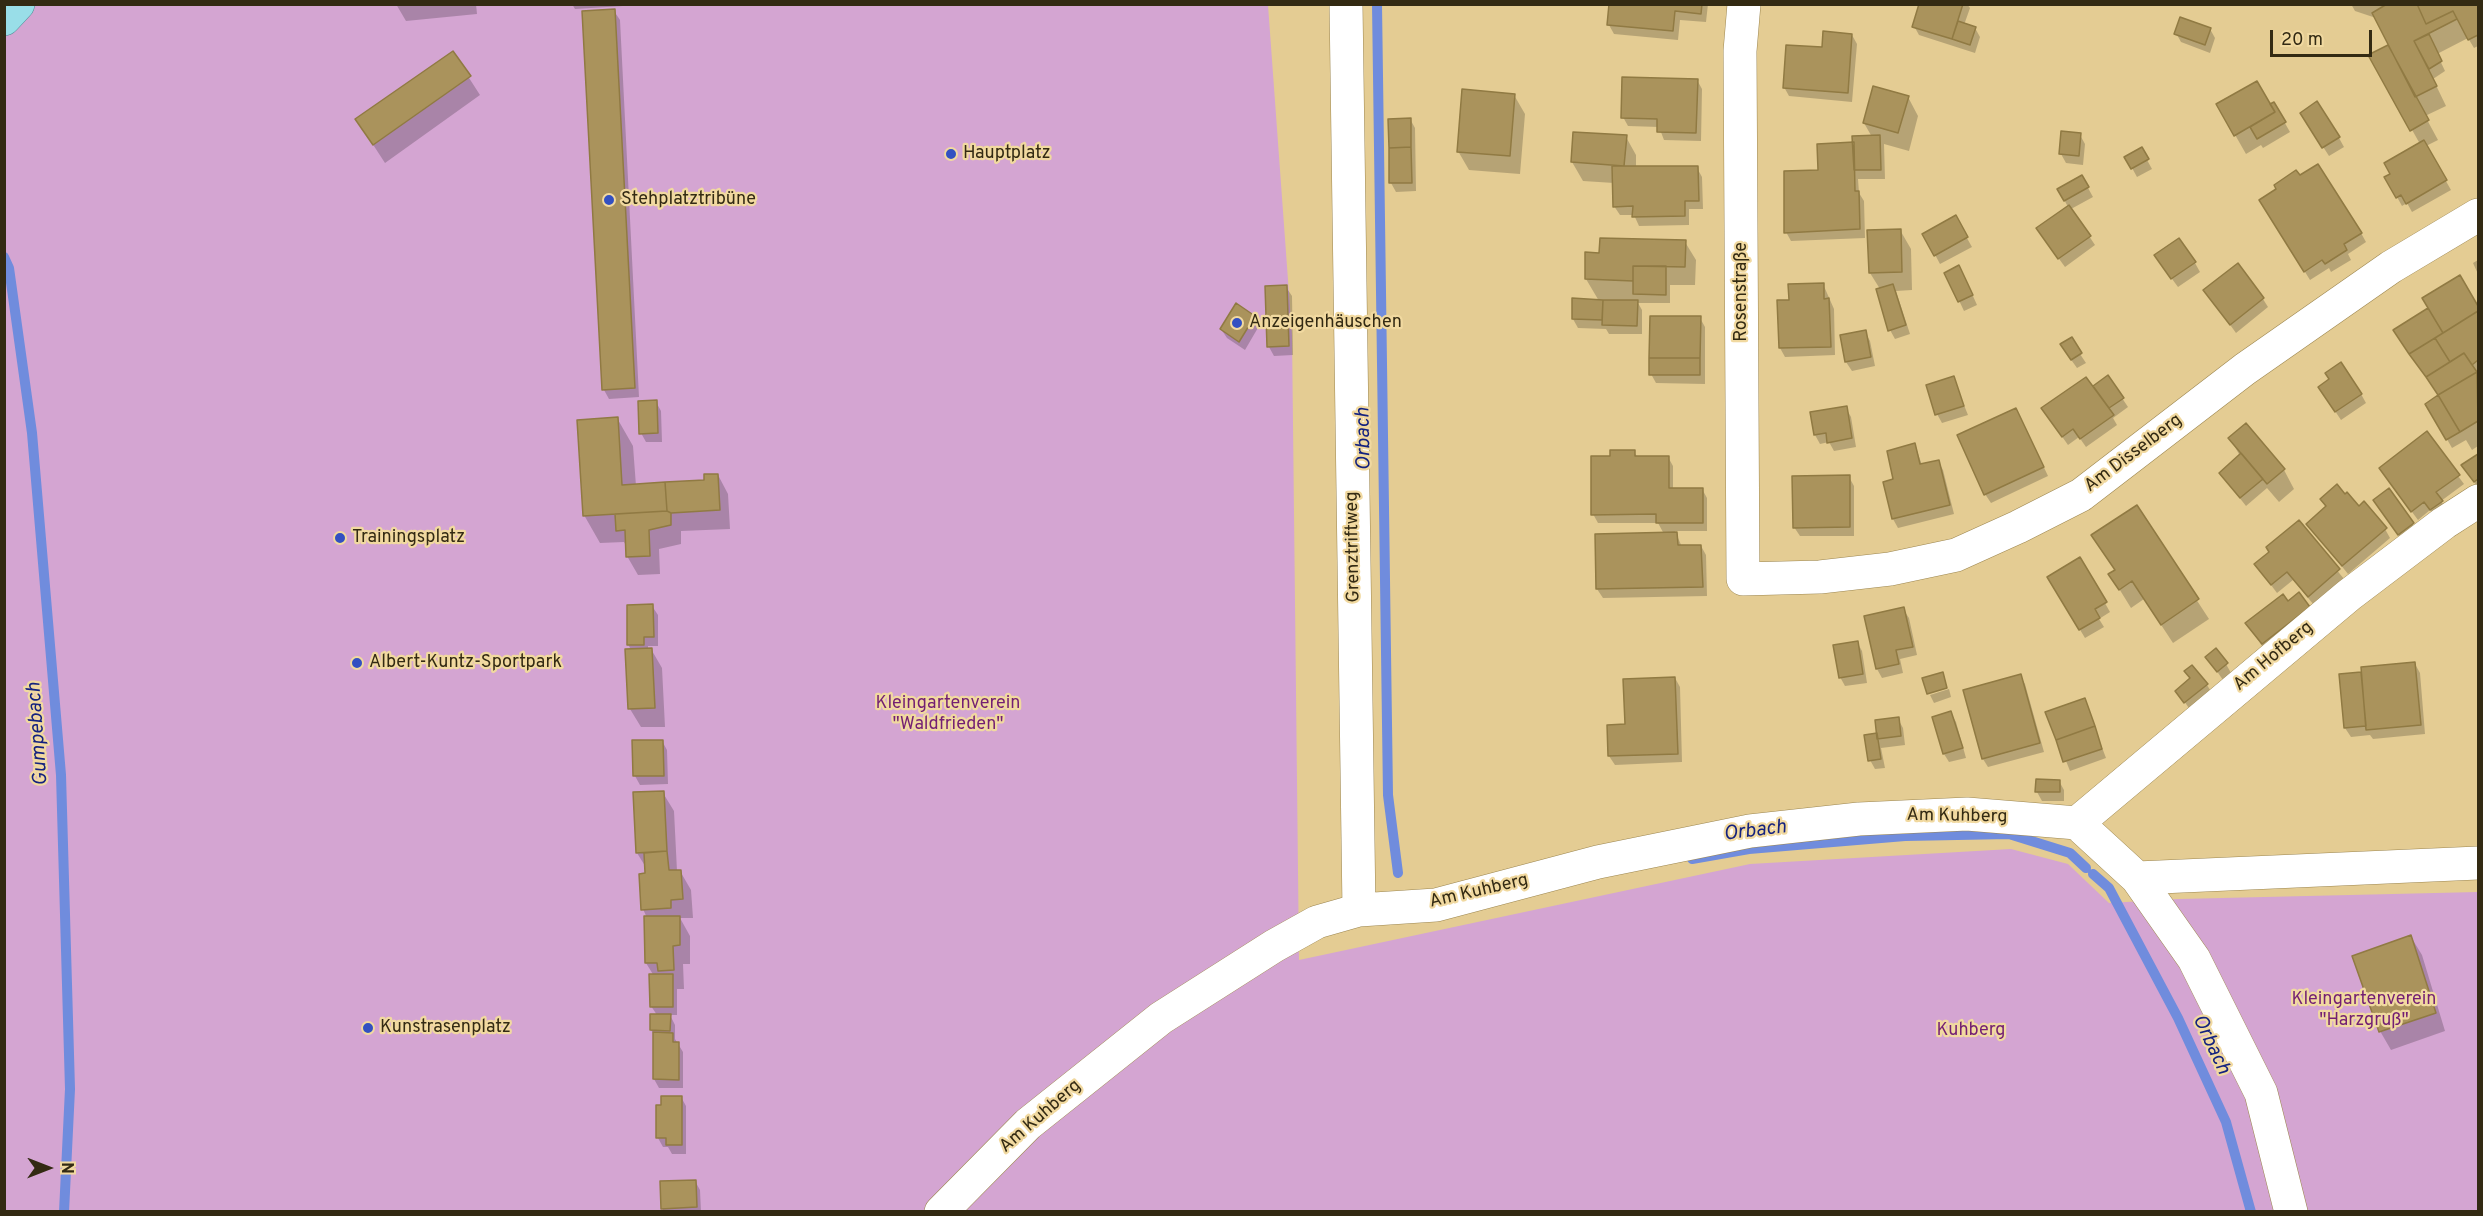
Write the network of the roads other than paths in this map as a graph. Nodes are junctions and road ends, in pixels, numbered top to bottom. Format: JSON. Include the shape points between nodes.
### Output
{"nodes":[{"id":1,"x":18,"y":4,"type":"edge"},
{"id":2,"x":1346,"y":4,"type":"edge"},
{"id":3,"x":1744,"y":4,"type":"edge"},
{"id":4,"x":4,"y":19,"type":"edge"},
{"id":5,"x":2478,"y":215,"type":"edge"},
{"id":6,"x":2478,"y":501,"type":"edge"},
{"id":7,"x":1743,"y":579,"type":"joint"},
{"id":8,"x":2077,"y":823,"type":"junction"},
{"id":9,"x":2478,"y":863,"type":"edge"},
{"id":10,"x":2137,"y":878,"type":"junction"},
{"id":11,"x":1359,"y":910,"type":"junction"},
{"id":12,"x":941,"y":1212,"type":"edge"},
{"id":13,"x":2291,"y":1212,"type":"edge"}],
"edges":[{"from":1,"to":4,"type":"main road"},
{"from":2,"to":11,"type":"street","name":"Grenztriftweg"},
{"from":3,"to":7,"type":"street","name":"Rosenstraße","via":[[1740,51]]},
{"from":5,"to":7,"type":"street","name":"Am Disselberg","via":[[2391,267],[2254,362],[2081,495],[2018,527],[1956,555],[1890,569],[1820,577]]},
{"from":6,"to":8,"type":"street","name":"Am Hofberg","via":[[2349,595]]},
{"from":8,"to":10,"type":"street"},
{"from":8,"to":11,"type":"street","name":"Am Kuhberg","via":[[1966,814],[1859,819],[1750,831],[1598,862],[1436,905]]},
{"from":9,"to":10,"type":"street"},
{"from":10,"to":13,"type":"street","via":[[2194,959],[2260,1093]]},
{"from":11,"to":12,"type":"street","name":"Am Kuhberg","via":[[1317,922],[1161,1018],[1028,1124]]}]}
